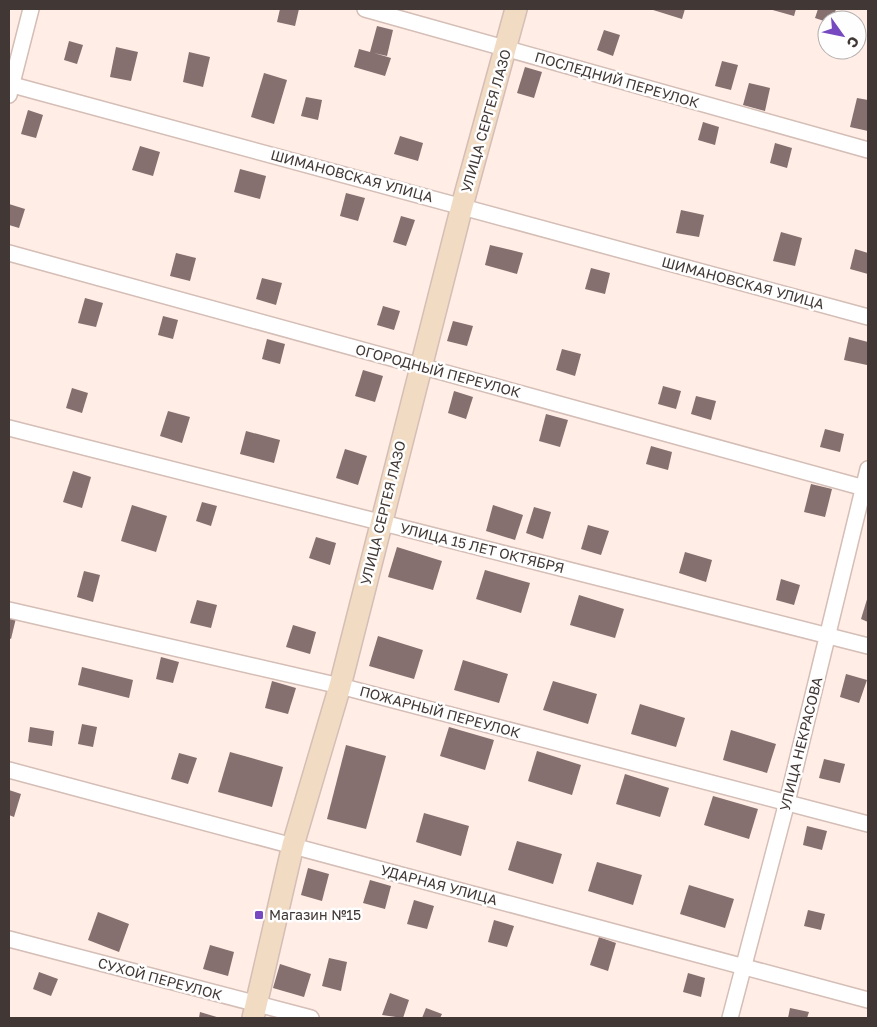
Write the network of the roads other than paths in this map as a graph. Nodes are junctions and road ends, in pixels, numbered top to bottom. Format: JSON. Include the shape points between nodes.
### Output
{"nodes":[{"id":1,"x":31,"y":9,"type":"edge"},
{"id":2,"x":365,"y":9,"type":"edge"},
{"id":3,"x":516,"y":9,"type":"edge"},
{"id":4,"x":506,"y":48,"type":"junction"},
{"id":5,"x":10,"y":88,"type":"edge"},
{"id":6,"x":868,"y":150,"type":"edge"},
{"id":7,"x":462,"y":206,"type":"junction"},
{"id":8,"x":9,"y":253,"type":"edge"},
{"id":9,"x":868,"y":317,"type":"edge"},
{"id":10,"x":421,"y":366,"type":"junction"},
{"id":11,"x":9,"y":428,"type":"edge"},
{"id":12,"x":868,"y":469,"type":"edge"},
{"id":13,"x":865,"y":488,"type":"edge"},
{"id":14,"x":380,"y":522,"type":"junction"},
{"id":15,"x":9,"y":610,"type":"edge"},
{"id":16,"x":828,"y":635,"type":"junction"},
{"id":17,"x":868,"y":646,"type":"edge"},
{"id":18,"x":340,"y":686,"type":"junction"},
{"id":19,"x":9,"y":770,"type":"edge"},
{"id":20,"x":787,"y":802,"type":"junction"},
{"id":21,"x":868,"y":824,"type":"edge"},
{"id":22,"x":294,"y":846,"type":"junction"},
{"id":23,"x":9,"y":939,"type":"edge"},
{"id":24,"x":744,"y":967,"type":"junction"},
{"id":25,"x":868,"y":1000,"type":"edge"},
{"id":26,"x":255,"y":1011,"type":"edge"},
{"id":27,"x":311,"y":1018,"type":"edge"},
{"id":28,"x":730,"y":1018,"type":"edge"}],
"edges":[{"from":1,"to":5,"type":"street"},
{"from":2,"to":4,"type":"street","name":"ПОСЛЕДНИЙ ПЕРЕУЛОК"},
{"from":3,"to":4,"type":"main road","name":"УЛИЦА СЕРГЕЯ ЛАЗО"},
{"from":4,"to":6,"type":"street","name":"ПОСЛЕДНИЙ ПЕРЕУЛОК"},
{"from":4,"to":7,"type":"main road","name":"УЛИЦА СЕРГЕЯ ЛАЗО"},
{"from":5,"to":7,"type":"street","name":"ШИМАНОВСКАЯ УЛИЦА"},
{"from":7,"to":9,"type":"street","name":"ШИМАНОВСКАЯ УЛИЦА"},
{"from":7,"to":10,"type":"main road","name":"УЛИЦА СЕРГЕЯ ЛАЗО"},
{"from":8,"to":10,"type":"street","name":"ОГОРОДНЫЙ ПЕРЕУЛОК"},
{"from":10,"to":13,"type":"street","name":"ОГОРОДНЫЙ ПЕРЕУЛОК"},
{"from":10,"to":14,"type":"main road","name":"УЛИЦА СЕРГЕЯ ЛАЗО"},
{"from":11,"to":14,"type":"street","name":"УЛИЦА 15 ЛЕТ ОКТЯБРЯ"},
{"from":12,"to":13,"type":"street","name":"УЛИЦА НЕКРАСОВА"},
{"from":13,"to":16,"type":"street","name":"УЛИЦА НЕКРАСОВА"},
{"from":14,"to":16,"type":"street","name":"УЛИЦА 15 ЛЕТ ОКТЯБРЯ"},
{"from":14,"to":18,"type":"main road","name":"УЛИЦА СЕРГЕЯ ЛАЗО"},
{"from":15,"to":18,"type":"street","name":"ПОЖАРНЫЙ ПЕРЕУЛОК"},
{"from":16,"to":17,"type":"street","name":"УЛИЦА 15 ЛЕТ ОКТЯБРЯ"},
{"from":16,"to":20,"type":"street","name":"УЛИЦА НЕКРАСОВА"},
{"from":18,"to":20,"type":"street","name":"ПОЖАРНЫЙ ПЕРЕУЛОК"},
{"from":18,"to":22,"type":"main road","name":"УЛИЦА СЕРГЕЯ ЛАЗО"},
{"from":19,"to":22,"type":"street","name":"УДАРНАЯ УЛИЦА"},
{"from":20,"to":21,"type":"street","name":"ПОЖАРНЫЙ ПЕРЕУЛОК"},
{"from":20,"to":24,"type":"street","name":"УЛИЦА НЕКРАСОВА"},
{"from":22,"to":24,"type":"street","name":"УДАРНАЯ УЛИЦА"},
{"from":22,"to":26,"type":"main road","name":"УЛИЦА СЕРГЕЯ ЛАЗО"},
{"from":23,"to":26,"type":"street","name":"СУХОЙ ПЕРЕУЛОК"},
{"from":24,"to":25,"type":"street","name":"УДАРНАЯ УЛИЦА"},
{"from":24,"to":28,"type":"street","name":"УЛИЦА НЕКРАСОВА"},
{"from":26,"to":27,"type":"street","name":"СУХОЙ ПЕРЕУЛОК"}]}
